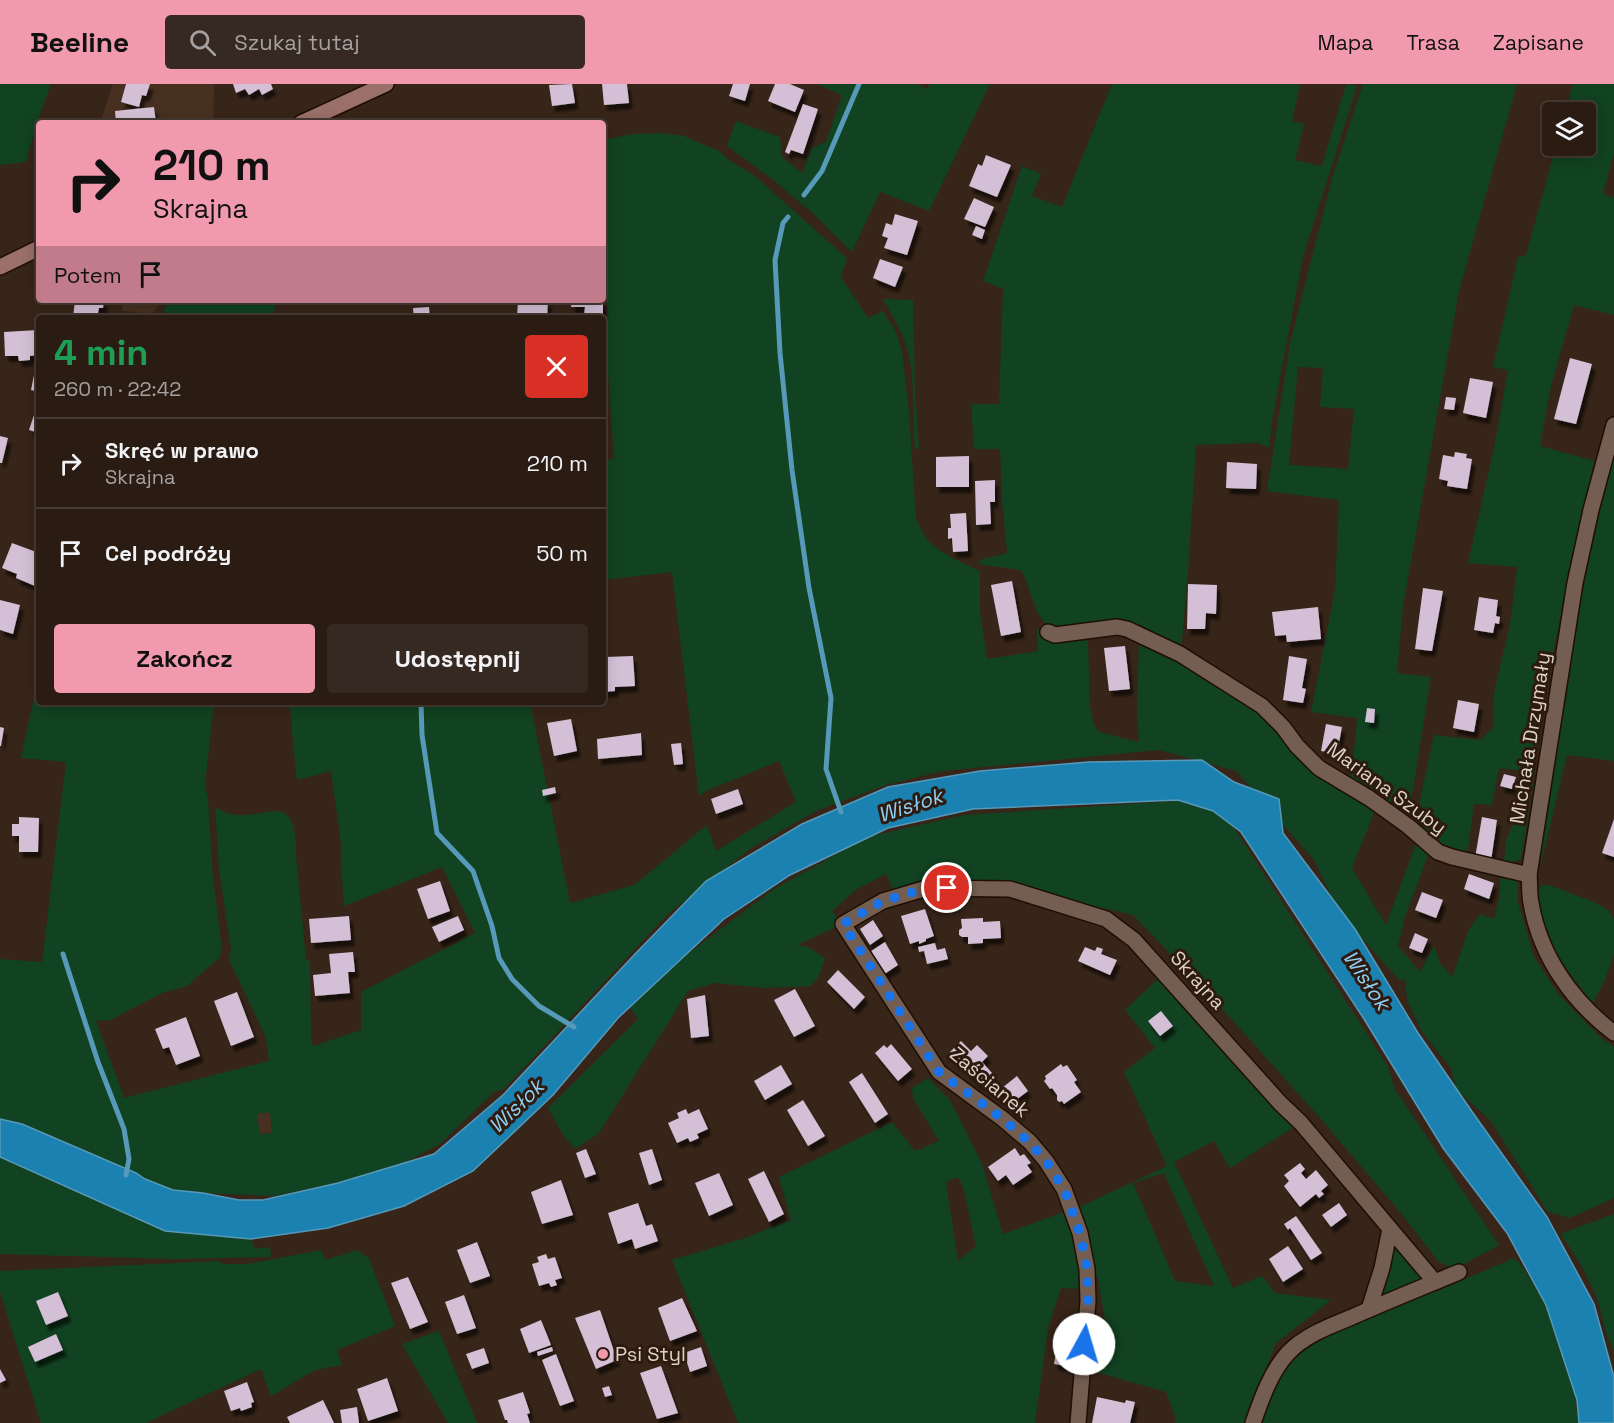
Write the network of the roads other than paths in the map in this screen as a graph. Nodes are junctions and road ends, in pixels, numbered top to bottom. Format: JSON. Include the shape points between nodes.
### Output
{"nodes":[{"id":1,"x":386,"y":84,"type":"edge"},
{"id":2,"x":308,"y":120,"type":"edge"},
{"id":3,"x":36,"y":249,"type":"edge"},
{"id":4,"x":0,"y":267,"type":"edge"},
{"id":5,"x":1614,"y":425,"type":"edge"},
{"id":6,"x":1048,"y":632,"type":"dead end"},
{"id":7,"x":1529,"y":875,"type":"junction"},
{"id":8,"x":843,"y":924,"type":"joint"},
{"id":9,"x":1614,"y":1033,"type":"edge"},
{"id":10,"x":1390,"y":1229,"type":"junction"},
{"id":11,"x":1459,"y":1272,"type":"dead end"},
{"id":12,"x":1435,"y":1282,"type":"junction"},
{"id":13,"x":1369,"y":1310,"type":"junction"},
{"id":14,"x":1078,"y":1423,"type":"edge"},
{"id":15,"x":1253,"y":1423,"type":"edge"}],
"edges":[{"from":1,"to":2,"type":"main road"},
{"from":3,"to":4,"type":"main road"},
{"from":5,"to":7,"type":"street","name":"Michała Drzymały","via":[[1575,583]]},
{"from":6,"to":7,"type":"street","name":"Mariana Szuby","via":[[1055,635],[1118,627],[1180,654],[1262,706],[1319,768],[1369,798],[1438,852]]},
{"from":7,"to":9,"type":"street","name":"Michała Drzymały","via":[[1534,918],[1552,962],[1587,1011]]},
{"from":8,"to":10,"type":"street","name":"Skrajna","via":[[883,901],[927,888],[1010,889],[1106,919],[1134,940],[1301,1123]]},
{"from":8,"to":14,"type":"street","name":"Zaścianek","via":[[939,1072],[1030,1143],[1064,1189],[1080,1233],[1087,1269]]},
{"from":10,"to":12,"type":"street","name":"Skrajna"},
{"from":10,"to":13,"type":"street"},
{"from":11,"to":12,"type":"street"},
{"from":12,"to":13,"type":"street"},
{"from":13,"to":15,"type":"street","via":[[1308,1337],[1287,1353]]}]}
